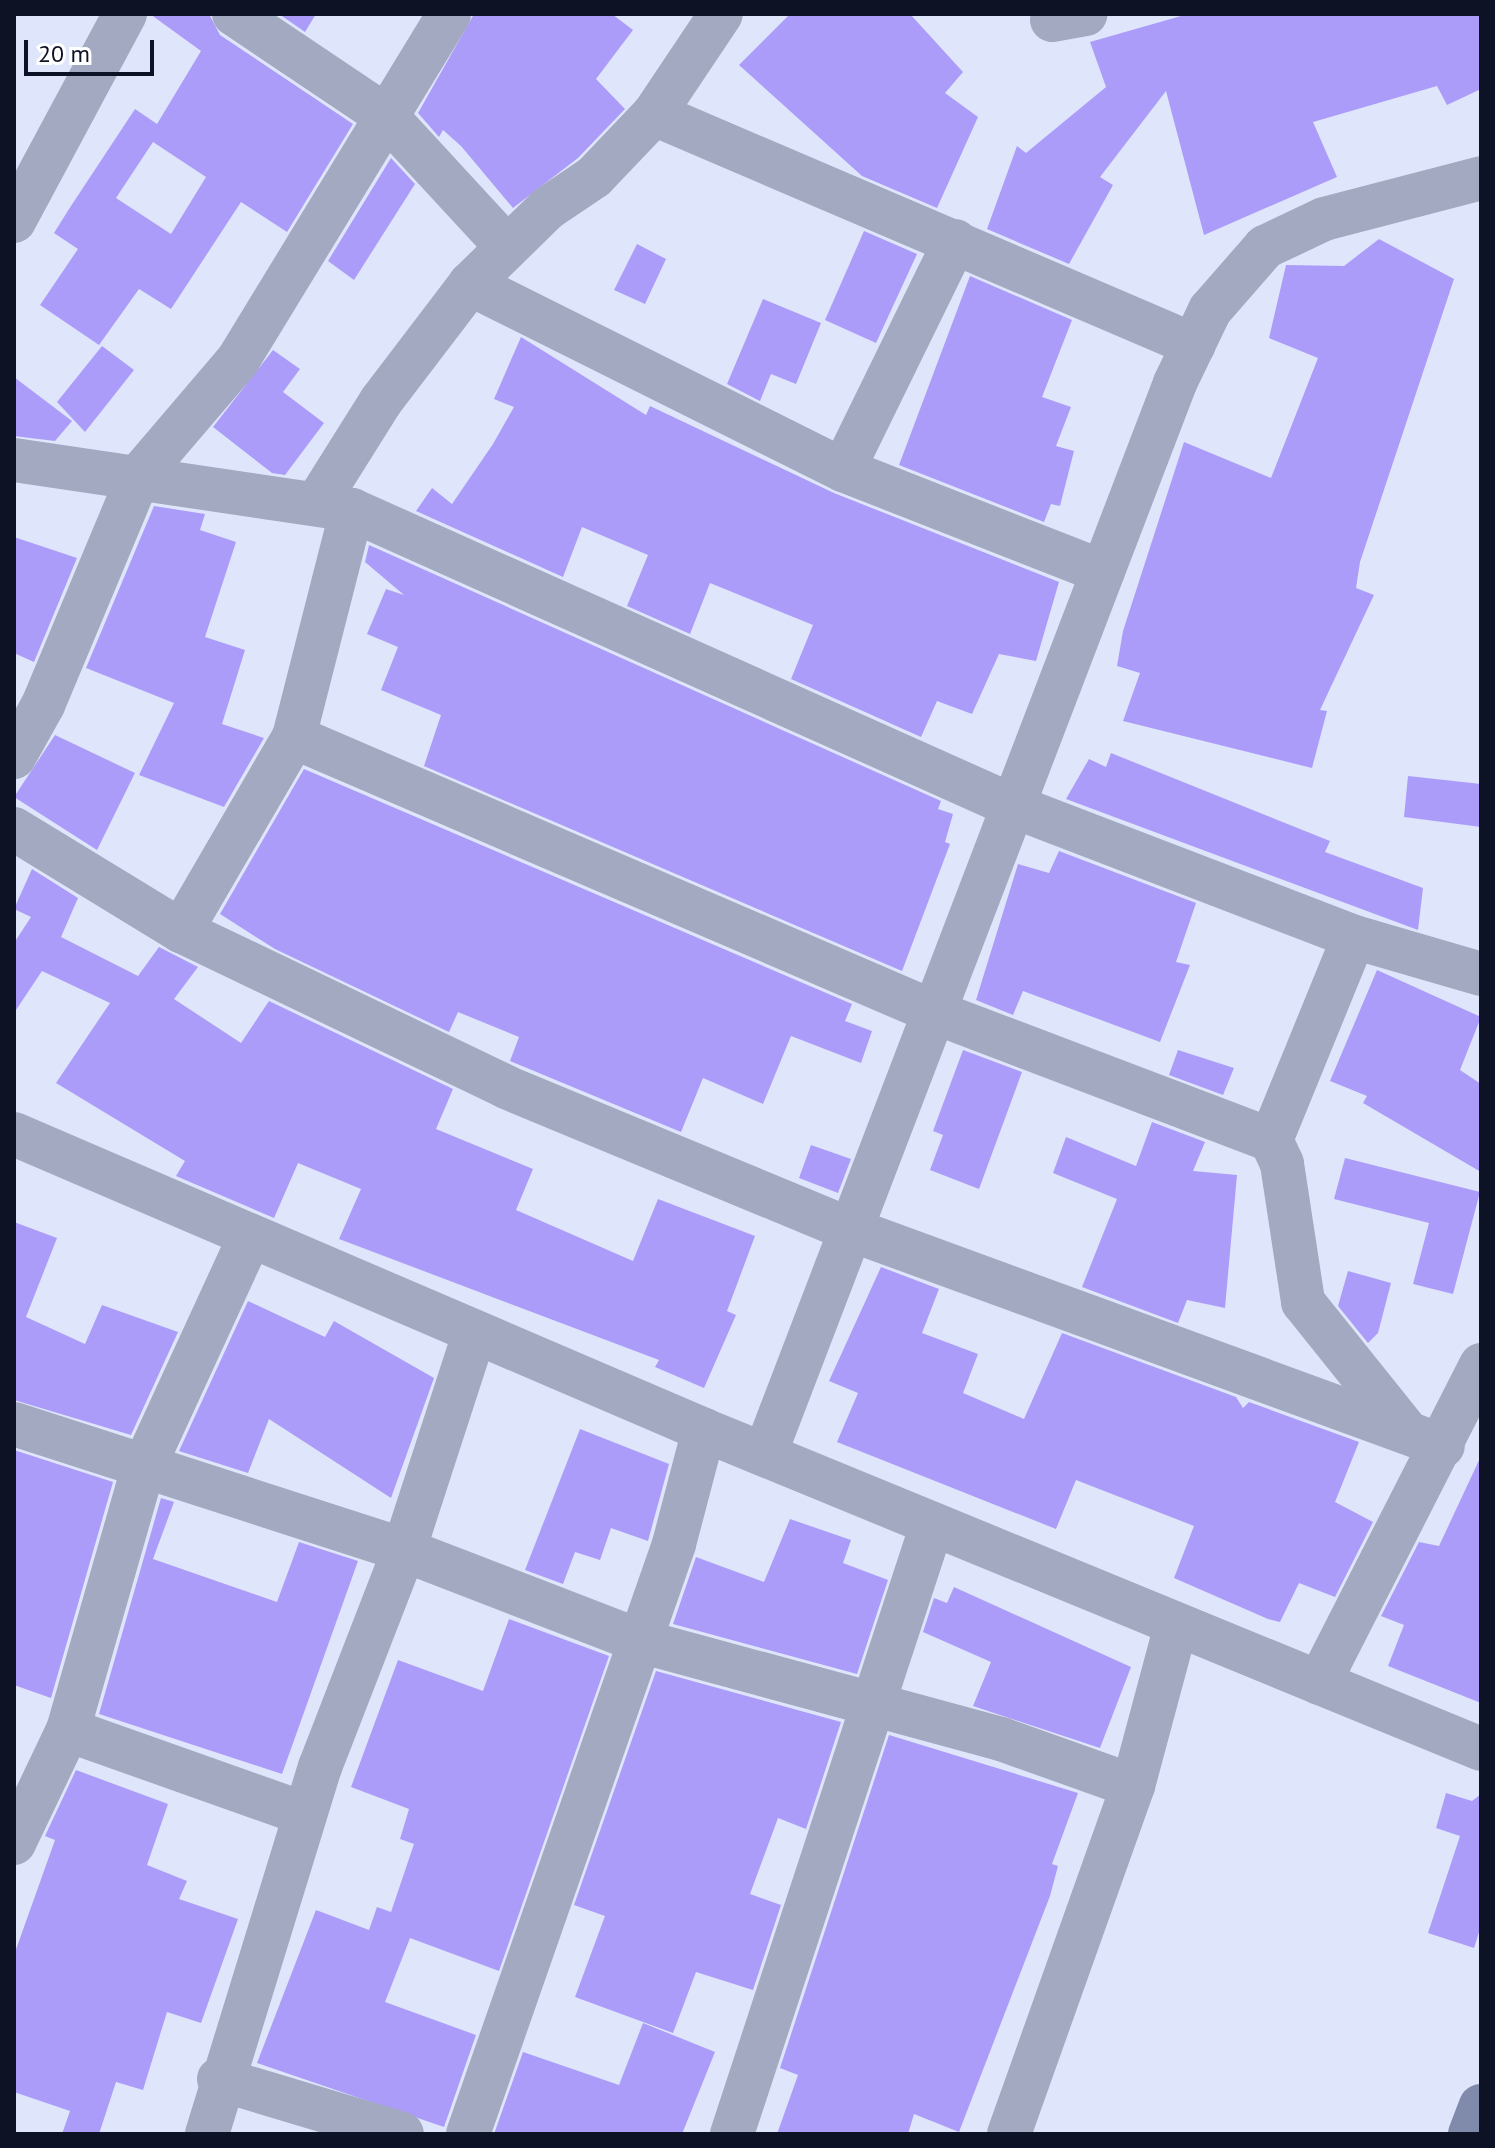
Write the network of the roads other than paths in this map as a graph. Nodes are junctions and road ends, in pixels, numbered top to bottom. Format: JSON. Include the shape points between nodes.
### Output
{"nodes":[{"id":1,"x":125,"y":14,"type":"edge"},
{"id":2,"x":234,"y":14,"type":"edge"},
{"id":3,"x":449,"y":14,"type":"edge"},
{"id":4,"x":721,"y":14,"type":"edge"},
{"id":5,"x":654,"y":114,"type":"junction"},
{"id":6,"x":386,"y":116,"type":"junction"},
{"id":7,"x":1481,"y":178,"type":"edge"},
{"id":8,"x":14,"y":221,"type":"edge"},
{"id":9,"x":955,"y":241,"type":"junction"},
{"id":10,"x":506,"y":246,"type":"junction"},
{"id":11,"x":470,"y":284,"type":"junction"},
{"id":12,"x":1194,"y":345,"type":"junction"},
{"id":13,"x":14,"y":460,"type":"edge"},
{"id":14,"x":843,"y":470,"type":"junction"},
{"id":15,"x":139,"y":476,"type":"junction"},
{"id":16,"x":335,"y":506,"type":"junction"},
{"id":17,"x":1103,"y":572,"type":"junction"},
{"id":18,"x":294,"y":737,"type":"junction"},
{"id":19,"x":14,"y":757,"type":"edge"},
{"id":20,"x":1013,"y":806,"type":"junction"},
{"id":21,"x":14,"y":829,"type":"edge"},
{"id":22,"x":181,"y":931,"type":"junction"},
{"id":23,"x":1354,"y":937,"type":"junction"},
{"id":24,"x":1481,"y":974,"type":"edge"},
{"id":25,"x":934,"y":1012,"type":"junction"},
{"id":26,"x":14,"y":1134,"type":"edge"},
{"id":27,"x":1271,"y":1140,"type":"junction"},
{"id":28,"x":852,"y":1230,"type":"junction"},
{"id":29,"x":250,"y":1236,"type":"junction"},
{"id":30,"x":475,"y":1332,"type":"junction"},
{"id":31,"x":1481,"y":1365,"type":"edge"},
{"id":32,"x":14,"y":1424,"type":"edge"},
{"id":33,"x":704,"y":1430,"type":"junction"},
{"id":34,"x":1425,"y":1439,"type":"junction"},
{"id":35,"x":765,"y":1454,"type":"junction"},
{"id":36,"x":143,"y":1469,"type":"junction"},
{"id":37,"x":932,"y":1525,"type":"junction"},
{"id":38,"x":404,"y":1550,"type":"junction"},
{"id":39,"x":1176,"y":1625,"type":"junction"},
{"id":40,"x":640,"y":1641,"type":"junction"},
{"id":41,"x":1319,"y":1683,"type":"junction"},
{"id":42,"x":870,"y":1704,"type":"junction"},
{"id":43,"x":68,"y":1730,"type":"junction"},
{"id":44,"x":1481,"y":1749,"type":"edge"},
{"id":45,"x":1133,"y":1786,"type":"junction"},
{"id":46,"x":305,"y":1814,"type":"junction"},
{"id":47,"x":14,"y":1843,"type":"edge"},
{"id":48,"x":219,"y":2079,"type":"junction"},
{"id":49,"x":1481,"y":2106,"type":"edge"},
{"id":50,"x":207,"y":2134,"type":"edge"},
{"id":51,"x":402,"y":2134,"type":"edge"},
{"id":52,"x":468,"y":2134,"type":"edge"},
{"id":53,"x":732,"y":2134,"type":"edge"},
{"id":54,"x":1009,"y":2134,"type":"edge"},
{"id":55,"x":1470,"y":2134,"type":"edge"}],
"edges":[{"from":1,"to":8,"type":"street"},
{"from":2,"to":6,"type":"street"},
{"from":3,"to":6,"type":"street"},
{"from":4,"to":5,"type":"street"},
{"from":5,"to":9,"type":"street"},
{"from":5,"to":10,"type":"street","via":[[594,177]]},
{"from":6,"to":10,"type":"street"},
{"from":6,"to":15,"type":"street","via":[[238,360]]},
{"from":7,"to":12,"type":"street","via":[[1324,219],[1265,247],[1238,271]]},
{"from":9,"to":12,"type":"street"},
{"from":9,"to":14,"type":"street"},
{"from":10,"to":11,"type":"street"},
{"from":11,"to":14,"type":"street"},
{"from":11,"to":16,"type":"street","via":[[381,401]]},
{"from":12,"to":17,"type":"street"},
{"from":13,"to":15,"type":"street"},
{"from":14,"to":17,"type":"street"},
{"from":15,"to":16,"type":"street"},
{"from":15,"to":19,"type":"street","via":[[43,705]]},
{"from":16,"to":18,"type":"street"},
{"from":16,"to":20,"type":"street"},
{"from":17,"to":20,"type":"street"},
{"from":18,"to":22,"type":"street"},
{"from":18,"to":25,"type":"street"},
{"from":20,"to":23,"type":"street"},
{"from":20,"to":25,"type":"street"},
{"from":21,"to":22,"type":"street"},
{"from":22,"to":28,"type":"street","via":[[506,1087]]},
{"from":23,"to":24,"type":"street"},
{"from":23,"to":27,"type":"street"},
{"from":25,"to":27,"type":"street"},
{"from":25,"to":28,"type":"street"},
{"from":26,"to":29,"type":"street"},
{"from":27,"to":34,"type":"street","via":[[1303,1302]]},
{"from":28,"to":34,"type":"street"},
{"from":28,"to":35,"type":"street"},
{"from":29,"to":30,"type":"street"},
{"from":29,"to":36,"type":"street"},
{"from":30,"to":33,"type":"street"},
{"from":30,"to":38,"type":"street"},
{"from":31,"to":34,"type":"street"},
{"from":32,"to":36,"type":"street"},
{"from":33,"to":35,"type":"street"},
{"from":33,"to":40,"type":"street"},
{"from":34,"to":41,"type":"street"},
{"from":35,"to":37,"type":"street"},
{"from":36,"to":38,"type":"street"},
{"from":36,"to":43,"type":"street"},
{"from":37,"to":39,"type":"street"},
{"from":37,"to":42,"type":"street"},
{"from":38,"to":40,"type":"street"},
{"from":38,"to":46,"type":"street"},
{"from":39,"to":41,"type":"street"},
{"from":39,"to":45,"type":"street"},
{"from":40,"to":42,"type":"street"},
{"from":40,"to":52,"type":"street"},
{"from":41,"to":44,"type":"street"},
{"from":42,"to":45,"type":"street","via":[[1001,1739]]},
{"from":42,"to":53,"type":"street"},
{"from":43,"to":46,"type":"street"},
{"from":43,"to":47,"type":"street"},
{"from":45,"to":54,"type":"street"},
{"from":46,"to":48,"type":"street"},
{"from":48,"to":50,"type":"street"},
{"from":48,"to":51,"type":"street"},
{"from":49,"to":55,"type":"street"}]}
